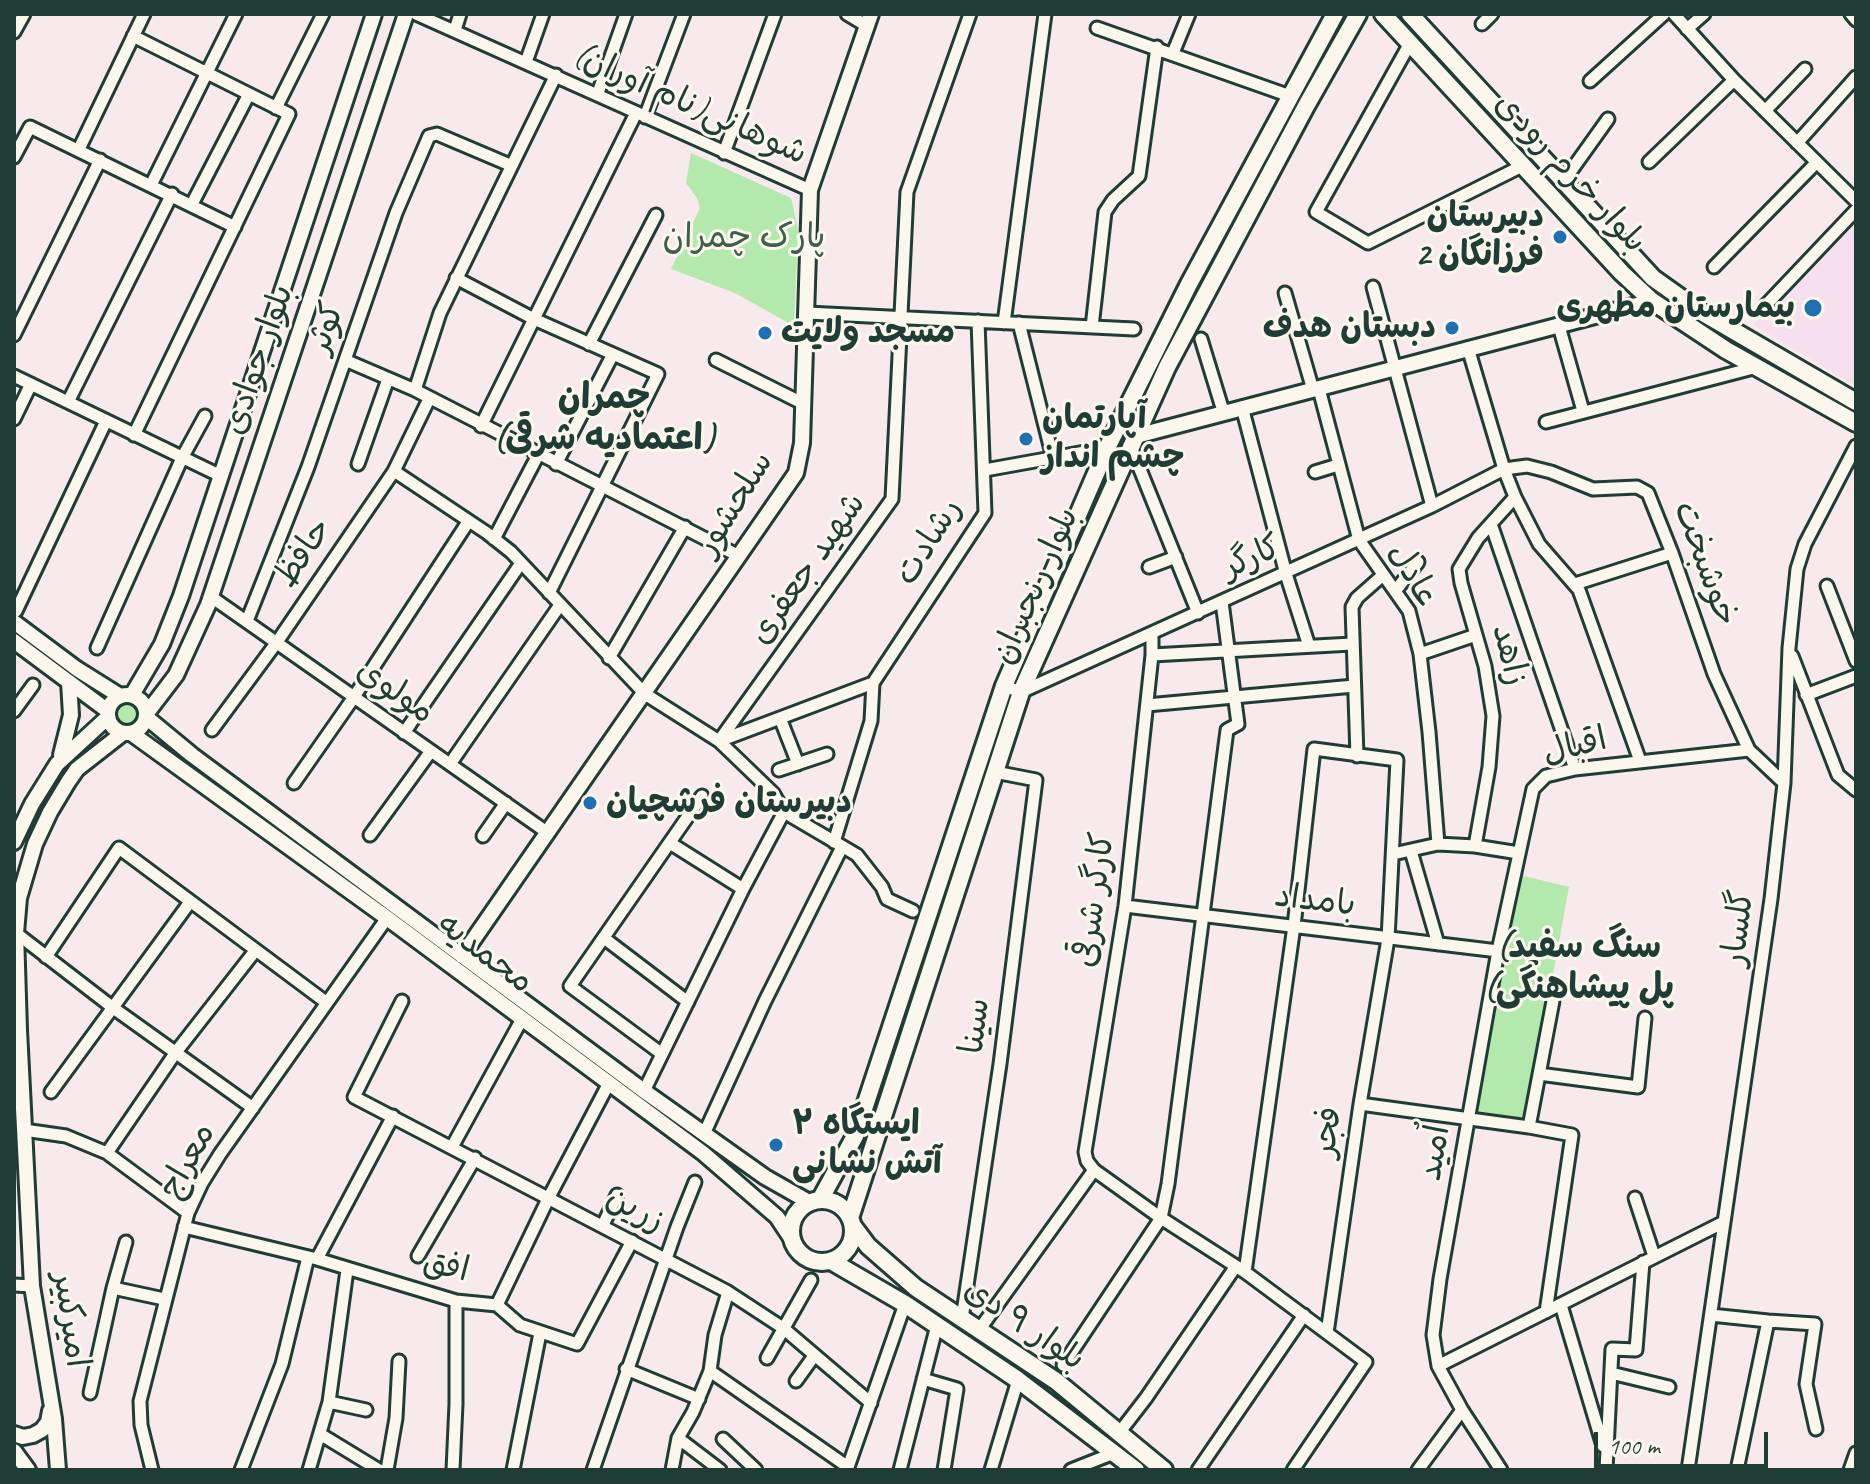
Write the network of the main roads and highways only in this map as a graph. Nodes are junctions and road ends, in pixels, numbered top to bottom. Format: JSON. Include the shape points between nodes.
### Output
{"nodes":[{"id":1,"x":1335,"y":14,"type":"edge"},
{"id":2,"x":1358,"y":14,"type":"edge"},
{"id":3,"x":1383,"y":14,"type":"edge"},
{"id":4,"x":1410,"y":14,"type":"edge"},
{"id":5,"x":1856,"y":402,"type":"edge"},
{"id":6,"x":1856,"y":423,"type":"edge"},
{"id":7,"x":815,"y":1201,"type":"junction"},
{"id":8,"x":851,"y":1222,"type":"junction"},
{"id":9,"x":831,"y":1261,"type":"junction"},
{"id":10,"x":1136,"y":1470,"type":"edge"},
{"id":11,"x":1164,"y":1470,"type":"edge"}],
"edges":[{"from":1,"to":7,"type":"main road","name":"بلوار رنجبران","via":[[1107,448],[1004,686],[855,1136]]},
{"from":2,"to":8,"type":"main road","name":"بلوار رنجبران","via":[[1174,353],[1021,692]]},
{"from":3,"to":6,"type":"main road","name":"بلوار خرم رودی","via":[[1652,301]]},
{"from":4,"to":5,"type":"main road","name":"بلوار خرم رودی","via":[[1635,260],[1673,294]]},
{"from":7,"to":8,"type":"main road","via":[[837,1204]]},
{"from":7,"to":9,"type":"main road","via":[[794,1217],[791,1238],[811,1261]]},
{"from":8,"to":9,"type":"main road","via":[[853,1235],[846,1251]]},
{"from":8,"to":11,"type":"main road","name":"بلوار ۹ دی","via":[[868,1246],[916,1288],[1056,1381]]},
{"from":9,"to":10,"type":"main road","name":"بلوار ۹ دی","via":[[1018,1380]]}]}
